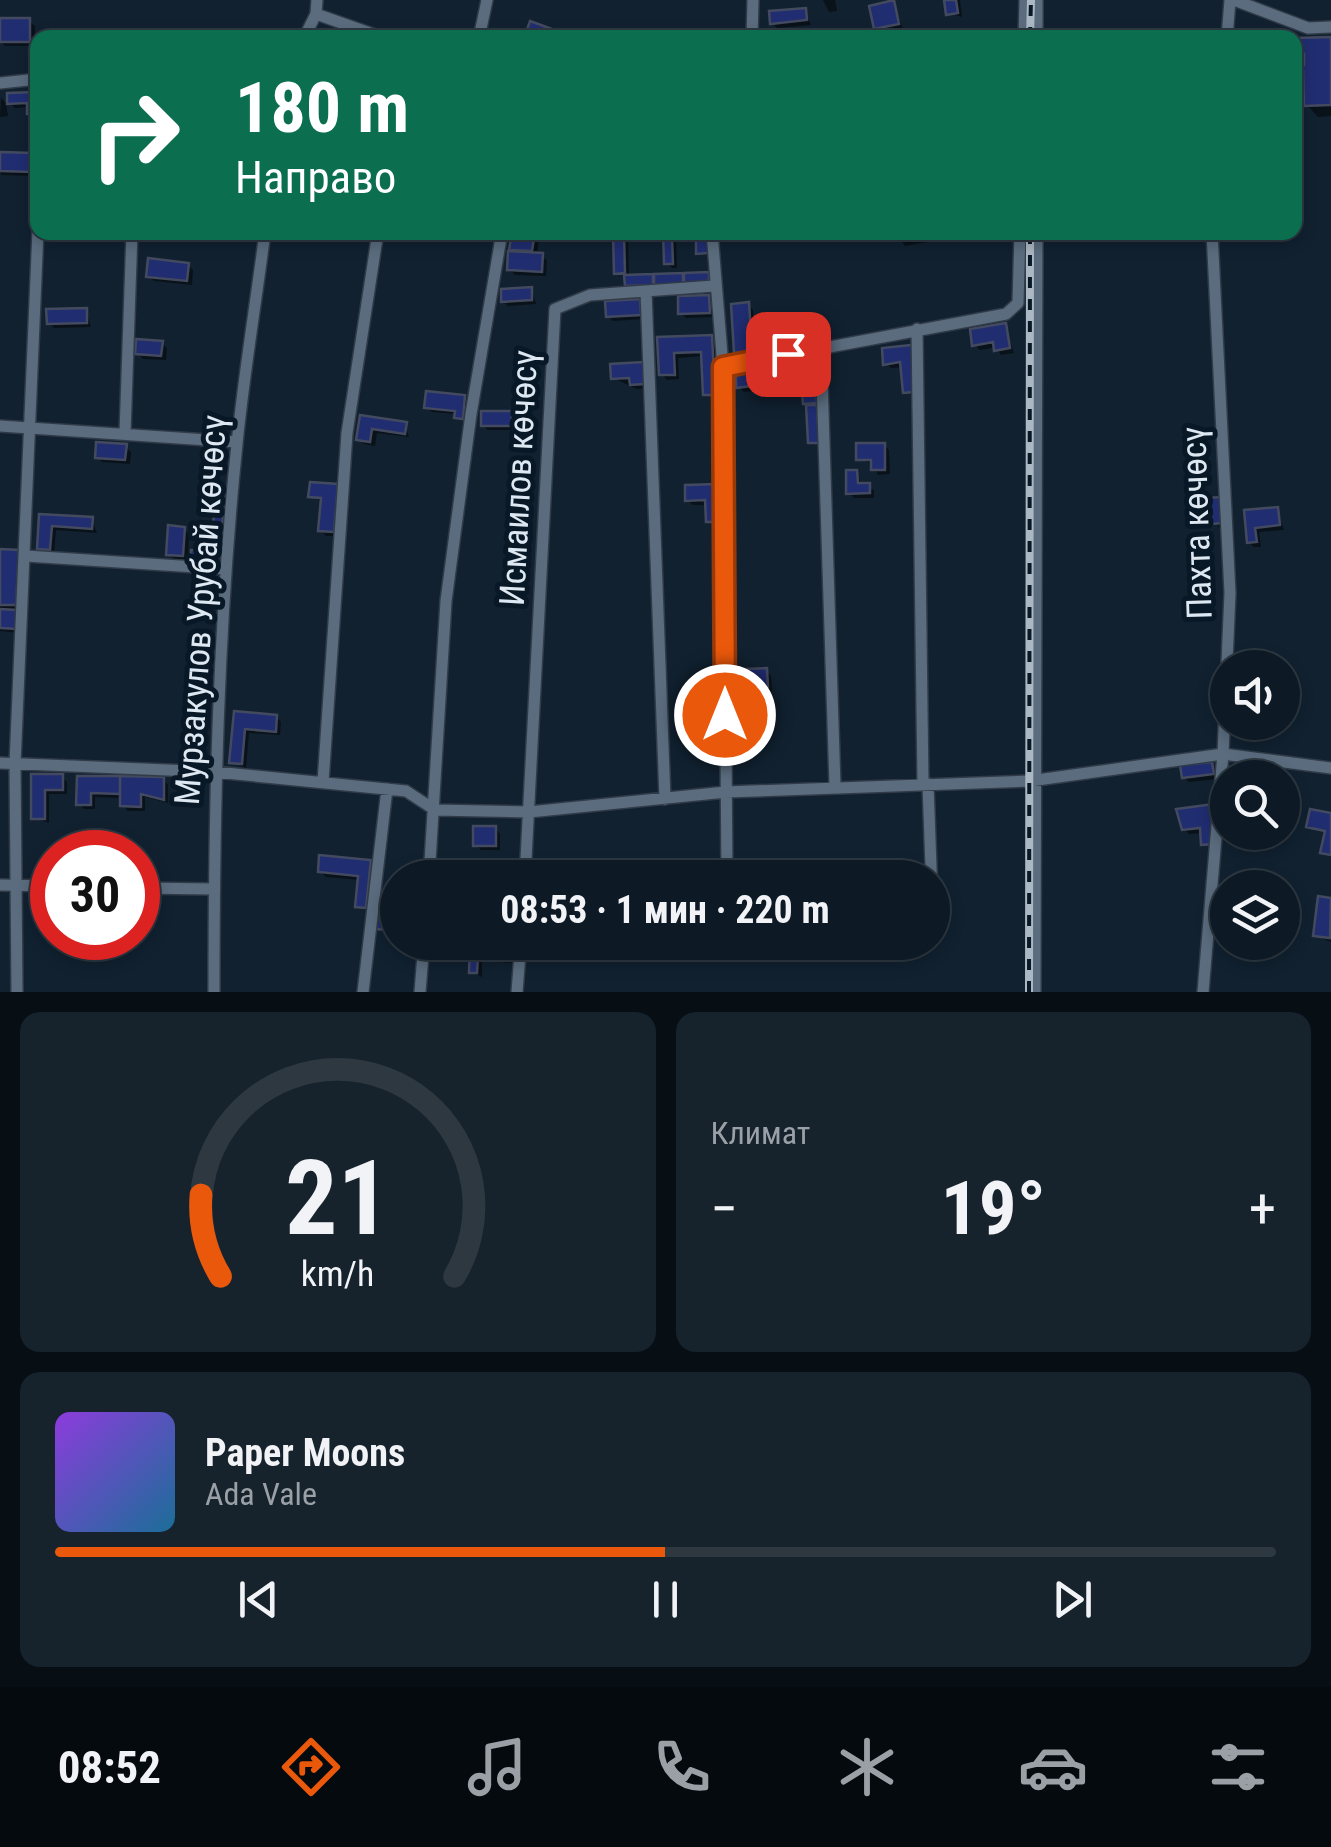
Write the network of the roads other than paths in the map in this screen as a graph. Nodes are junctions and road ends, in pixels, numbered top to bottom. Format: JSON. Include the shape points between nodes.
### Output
{"nodes":[{"id":1,"x":317,"y":0,"type":"edge"},
{"id":2,"x":487,"y":0,"type":"edge"},
{"id":3,"x":753,"y":0,"type":"edge"},
{"id":4,"x":1025,"y":0,"type":"edge"},
{"id":5,"x":1037,"y":0,"type":"edge"},
{"id":6,"x":1232,"y":0,"type":"edge"},
{"id":7,"x":316,"y":14,"type":"junction"},
{"id":8,"x":1331,"y":27,"type":"edge"},
{"id":9,"x":308,"y":30,"type":"edge"},
{"id":10,"x":361,"y":30,"type":"edge"},
{"id":11,"x":480,"y":30,"type":"edge"},
{"id":12,"x":752,"y":30,"type":"edge"},
{"id":13,"x":1024,"y":30,"type":"edge"},
{"id":14,"x":1037,"y":30,"type":"edge"},
{"id":15,"x":1227,"y":30,"type":"edge"},
{"id":16,"x":30,"y":80,"type":"edge"},
{"id":17,"x":0,"y":83,"type":"edge"},
{"id":18,"x":38,"y":240,"type":"edge"},
{"id":19,"x":132,"y":240,"type":"edge"},
{"id":20,"x":264,"y":240,"type":"edge"},
{"id":21,"x":377,"y":240,"type":"edge"},
{"id":22,"x":501,"y":240,"type":"edge"},
{"id":23,"x":712,"y":240,"type":"edge"},
{"id":24,"x":1020,"y":240,"type":"edge"},
{"id":25,"x":1037,"y":240,"type":"edge"},
{"id":26,"x":1212,"y":240,"type":"edge"},
{"id":27,"x":714,"y":286,"type":"junction"},
{"id":28,"x":646,"y":291,"type":"junction"},
{"id":29,"x":917,"y":328,"type":"junction"},
{"id":30,"x":822,"y":348,"type":"junction"},
{"id":31,"x":723,"y":367,"type":"junction"},
{"id":32,"x":0,"y":426,"type":"edge"},
{"id":33,"x":31,"y":428,"type":"junction"},
{"id":34,"x":125,"y":433,"type":"junction"},
{"id":35,"x":237,"y":442,"type":"junction"},
{"id":36,"x":26,"y":556,"type":"junction"},
{"id":37,"x":226,"y":570,"type":"junction"},
{"id":38,"x":1223,"y":754,"type":"junction"},
{"id":39,"x":0,"y":763,"type":"edge"},
{"id":40,"x":15,"y":764,"type":"junction"},
{"id":41,"x":1331,"y":768,"type":"edge"},
{"id":42,"x":215,"y":772,"type":"junction"},
{"id":43,"x":1036,"y":780,"type":"junction"},
{"id":44,"x":323,"y":782,"type":"junction"},
{"id":45,"x":926,"y":784,"type":"junction"},
{"id":46,"x":835,"y":786,"type":"junction"},
{"id":47,"x":387,"y":789,"type":"junction"},
{"id":48,"x":726,"y":792,"type":"junction"},
{"id":49,"x":665,"y":799,"type":"junction"},
{"id":50,"x":435,"y":810,"type":"junction"},
{"id":51,"x":529,"y":812,"type":"junction"},
{"id":52,"x":431,"y":860,"type":"edge"},
{"id":53,"x":526,"y":860,"type":"edge"},
{"id":54,"x":727,"y":860,"type":"edge"},
{"id":55,"x":930,"y":860,"type":"edge"},
{"id":56,"x":0,"y":885,"type":"edge"},
{"id":57,"x":16,"y":885,"type":"junction"},
{"id":58,"x":30,"y":885,"type":"edge"},
{"id":59,"x":160,"y":889,"type":"edge"},
{"id":60,"x":214,"y":890,"type":"junction"},
{"id":61,"x":423,"y":960,"type":"edge"},
{"id":62,"x":519,"y":960,"type":"edge"},
{"id":63,"x":16,"y":992,"type":"edge"},
{"id":64,"x":214,"y":992,"type":"edge"},
{"id":65,"x":363,"y":992,"type":"edge"},
{"id":66,"x":420,"y":992,"type":"edge"},
{"id":67,"x":517,"y":992,"type":"edge"},
{"id":68,"x":1035,"y":992,"type":"edge"},
{"id":69,"x":1203,"y":992,"type":"edge"}],
"edges":[{"from":1,"to":7,"type":"street"},
{"from":2,"to":11,"type":"street"},
{"from":3,"to":12,"type":"street"},
{"from":4,"to":13,"type":"street"},
{"from":5,"to":14,"type":"street"},
{"from":6,"to":8,"type":"street","via":[[1308,28]]},
{"from":6,"to":15,"type":"street"},
{"from":7,"to":9,"type":"street"},
{"from":7,"to":10,"type":"street"},
{"from":16,"to":17,"type":"street"},
{"from":18,"to":33,"type":"street"},
{"from":19,"to":34,"type":"street"},
{"from":20,"to":35,"type":"street","name":"Мурзакулов Урубай көчөсү"},
{"from":21,"to":44,"type":"street","via":[[347,433]]},
{"from":22,"to":50,"type":"street","via":[[448,586]]},
{"from":23,"to":27,"type":"street"},
{"from":24,"to":29,"type":"street","via":[[1018,303],[1006,314]]},
{"from":25,"to":43,"type":"street"},
{"from":26,"to":38,"type":"street","name":"Пахта көчөсү","via":[[1230,593]]},
{"from":27,"to":28,"type":"street","name":"Исмаилов көчөсү"},
{"from":27,"to":31,"type":"street"},
{"from":28,"to":49,"type":"street"},
{"from":28,"to":51,"type":"street","name":"Исмаилов көчөсү","via":[[590,295],[554,309]]},
{"from":29,"to":30,"type":"street"},
{"from":29,"to":45,"type":"street"},
{"from":30,"to":31,"type":"street"},
{"from":30,"to":46,"type":"street"},
{"from":31,"to":48,"type":"street"},
{"from":32,"to":33,"type":"street"},
{"from":33,"to":34,"type":"street"},
{"from":33,"to":36,"type":"street"},
{"from":34,"to":35,"type":"street"},
{"from":35,"to":37,"type":"street","name":"Мурзакулов Урубай көчөсү"},
{"from":36,"to":37,"type":"street"},
{"from":36,"to":40,"type":"street"},
{"from":37,"to":42,"type":"street","name":"Мурзакулов Урубай көчөсү"},
{"from":38,"to":41,"type":"street"},
{"from":38,"to":43,"type":"street"},
{"from":38,"to":69,"type":"street","name":"Пахта көчөсү"},
{"from":39,"to":40,"type":"street"},
{"from":40,"to":42,"type":"street"},
{"from":40,"to":57,"type":"street"},
{"from":42,"to":44,"type":"street"},
{"from":42,"to":60,"type":"street","name":"Мурзакулов Урубай көчөсү"},
{"from":43,"to":45,"type":"street"},
{"from":43,"to":68,"type":"street"},
{"from":44,"to":47,"type":"street"},
{"from":45,"to":46,"type":"street"},
{"from":45,"to":55,"type":"street"},
{"from":46,"to":48,"type":"street"},
{"from":47,"to":50,"type":"street","via":[[406,791]]},
{"from":47,"to":65,"type":"street"},
{"from":48,"to":49,"type":"street"},
{"from":48,"to":54,"type":"street"},
{"from":49,"to":51,"type":"street"},
{"from":50,"to":51,"type":"street"},
{"from":50,"to":52,"type":"street"},
{"from":51,"to":53,"type":"street"},
{"from":56,"to":57,"type":"street"},
{"from":57,"to":58,"type":"street"},
{"from":57,"to":63,"type":"street"},
{"from":59,"to":60,"type":"street"},
{"from":60,"to":64,"type":"street","name":"Мурзакулов Урубай көчөсү"},
{"from":61,"to":66,"type":"street"},
{"from":62,"to":67,"type":"street"}]}
